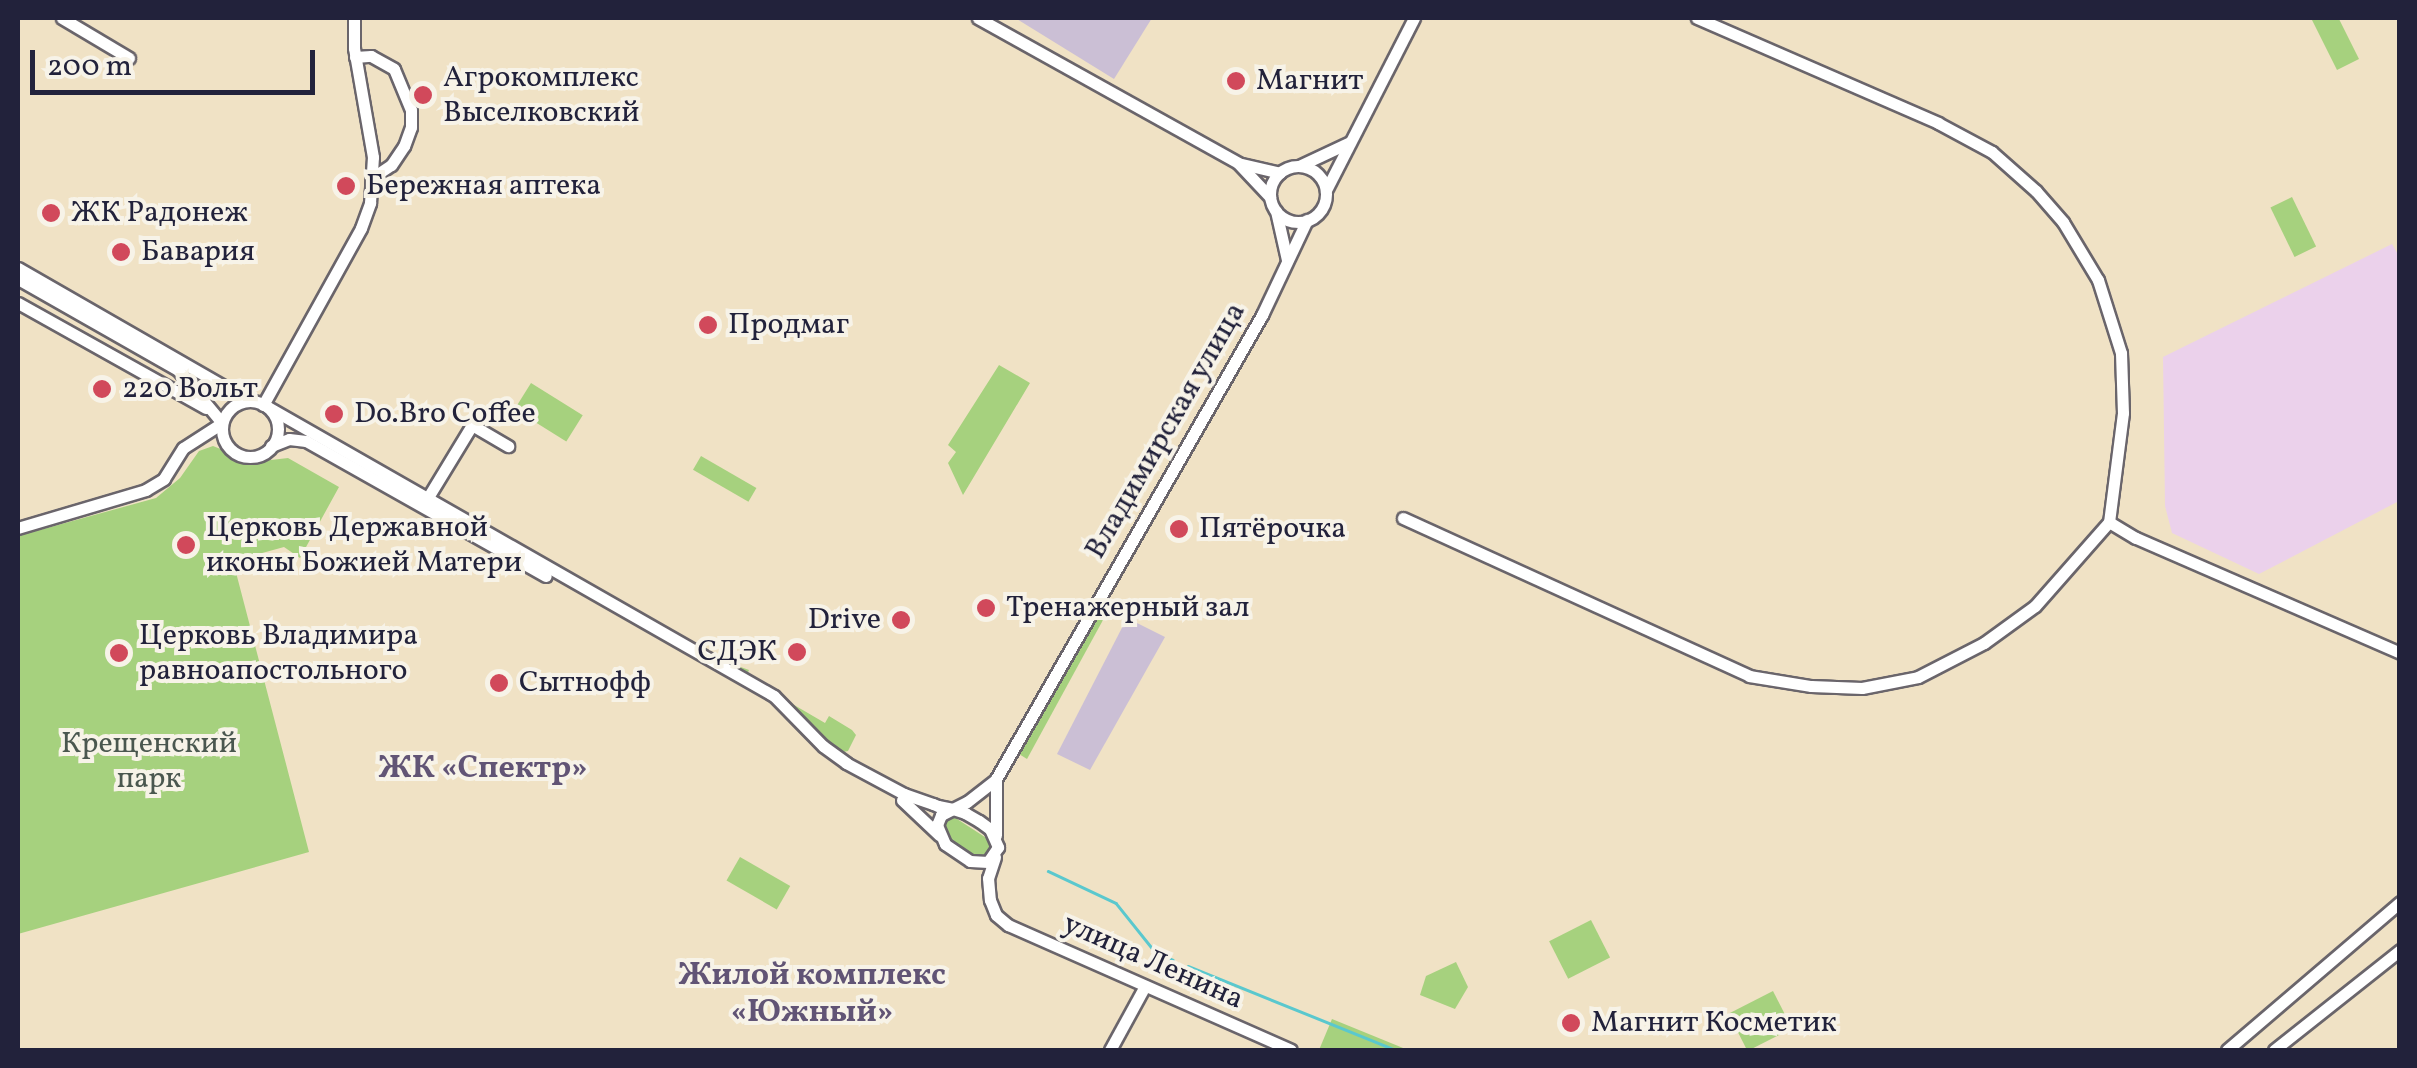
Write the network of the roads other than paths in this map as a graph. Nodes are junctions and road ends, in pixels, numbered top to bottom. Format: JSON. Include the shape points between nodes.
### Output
{"nodes":[{"id":1,"x":62,"y":18,"type":"edge"},
{"id":2,"x":354,"y":18,"type":"edge"},
{"id":3,"x":978,"y":18,"type":"edge"},
{"id":4,"x":1414,"y":18,"type":"edge"},
{"id":5,"x":1698,"y":18,"type":"edge"},
{"id":6,"x":356,"y":57,"type":"junction"},
{"id":7,"x":129,"y":58,"type":"dead end"},
{"id":8,"x":1350,"y":142,"type":"junction"},
{"id":9,"x":1238,"y":163,"type":"junction"},
{"id":10,"x":1298,"y":166,"type":"junction"},
{"id":11,"x":1280,"y":173,"type":"junction"},
{"id":12,"x":373,"y":177,"type":"junction"},
{"id":13,"x":1326,"y":190,"type":"junction"},
{"id":14,"x":1270,"y":197,"type":"junction"},
{"id":15,"x":1276,"y":211,"type":"junction"},
{"id":16,"x":1307,"y":220,"type":"junction"},
{"id":17,"x":1288,"y":262,"type":"junction"},
{"id":18,"x":18,"y":268,"type":"edge"},
{"id":19,"x":18,"y":279,"type":"edge"},
{"id":20,"x":18,"y":303,"type":"edge"},
{"id":21,"x":180,"y":366,"type":"junction"},
{"id":22,"x":249,"y":401,"type":"junction"},
{"id":23,"x":265,"y":406,"type":"junction"},
{"id":24,"x":210,"y":410,"type":"junction"},
{"id":25,"x":222,"y":423,"type":"junction"},
{"id":26,"x":271,"y":446,"type":"junction"},
{"id":27,"x":508,"y":446,"type":"dead end"},
{"id":28,"x":427,"y":499,"type":"junction"},
{"id":29,"x":1403,"y":518,"type":"dead end"},
{"id":30,"x":2109,"y":522,"type":"junction"},
{"id":31,"x":18,"y":528,"type":"edge"},
{"id":32,"x":2400,"y":653,"type":"edge"},
{"id":33,"x":996,"y":779,"type":"junction"},
{"id":34,"x":952,"y":810,"type":"junction"},
{"id":35,"x":938,"y":835,"type":"junction"},
{"id":36,"x":996,"y":837,"type":"junction"},
{"id":37,"x":995,"y":856,"type":"junction"},
{"id":38,"x":970,"y":861,"type":"junction"},
{"id":39,"x":988,"y":878,"type":"junction"},
{"id":40,"x":2400,"y":902,"type":"edge"},
{"id":41,"x":2400,"y":950,"type":"edge"},
{"id":42,"x":1145,"y":986,"type":"junction"},
{"id":43,"x":1110,"y":1050,"type":"edge"},
{"id":44,"x":1291,"y":1050,"type":"edge"},
{"id":45,"x":2227,"y":1050,"type":"edge"},
{"id":46,"x":2274,"y":1050,"type":"edge"}],
"edges":[{"from":1,"to":7,"type":"street"},
{"from":2,"to":6,"type":"street"},
{"from":3,"to":9,"type":"street"},
{"from":4,"to":8,"type":"street"},
{"from":5,"to":30,"type":"street","via":[[1938,122],[2005,163],[2063,222],[2098,280],[2120,354],[2124,413]]},
{"from":6,"to":12,"type":"street"},
{"from":6,"to":12,"type":"street","via":[[371,56],[394,69],[411,110],[404,146]]},
{"from":8,"to":10,"type":"street"},
{"from":8,"to":13,"type":"street"},
{"from":9,"to":11,"type":"street"},
{"from":9,"to":14,"type":"street"},
{"from":10,"to":11,"type":"street"},
{"from":10,"to":13,"type":"street","via":[[1311,169]]},
{"from":11,"to":14,"type":"street"},
{"from":12,"to":23,"type":"street","via":[[361,228]]},
{"from":13,"to":16,"type":"street","via":[[1322,208]]},
{"from":14,"to":15,"type":"street"},
{"from":15,"to":16,"type":"street","via":[[1294,222]]},
{"from":15,"to":17,"type":"street"},
{"from":16,"to":17,"type":"street","name":"Владимирская улица"},
{"from":17,"to":33,"type":"street","name":"Владимирская улица"},
{"from":18,"to":21,"type":"street"},
{"from":19,"to":21,"type":"street"},
{"from":20,"to":24,"type":"street"},
{"from":21,"to":22,"type":"street"},
{"from":21,"to":24,"type":"street"},
{"from":22,"to":23,"type":"street"},
{"from":22,"to":25,"type":"street","via":[[232,407]]},
{"from":23,"to":26,"type":"street","via":[[276,421]]},
{"from":23,"to":28,"type":"street"},
{"from":24,"to":25,"type":"street"},
{"from":25,"to":26,"type":"street","via":[[225,442],[238,454],[256,456]]},
{"from":25,"to":31,"type":"street","via":[[183,448],[164,479],[146,490]]},
{"from":26,"to":35,"type":"street","via":[[288,438],[306,441],[772,700],[835,761],[913,806]]},
{"from":27,"to":28,"type":"street","via":[[472,424]]},
{"from":28,"to":34,"type":"street","via":[[774,696],[846,763]]},
{"from":29,"to":30,"type":"street","via":[[1749,676],[1862,688],[1918,677],[1984,643],[2035,606]]},
{"from":30,"to":32,"type":"street"},
{"from":33,"to":34,"type":"street","name":"Владимирская улица"},
{"from":33,"to":36,"type":"street","name":"Владимирская улица"},
{"from":34,"to":35,"type":"street","name":"Владимирская улица","via":[[941,815]]},
{"from":34,"to":36,"type":"street"},
{"from":35,"to":38,"type":"street"},
{"from":36,"to":37,"type":"street","name":"Владимирская улица"},
{"from":37,"to":38,"type":"street"},
{"from":37,"to":39,"type":"street","name":"Владимирская улица"},
{"from":38,"to":39,"type":"street"},
{"from":39,"to":42,"type":"street","name":"улица Ленина","via":[[996,915],[1008,925]]},
{"from":40,"to":45,"type":"street"},
{"from":41,"to":46,"type":"street"},
{"from":42,"to":43,"type":"street"},
{"from":42,"to":44,"type":"street","name":"улица Ленина"}]}
